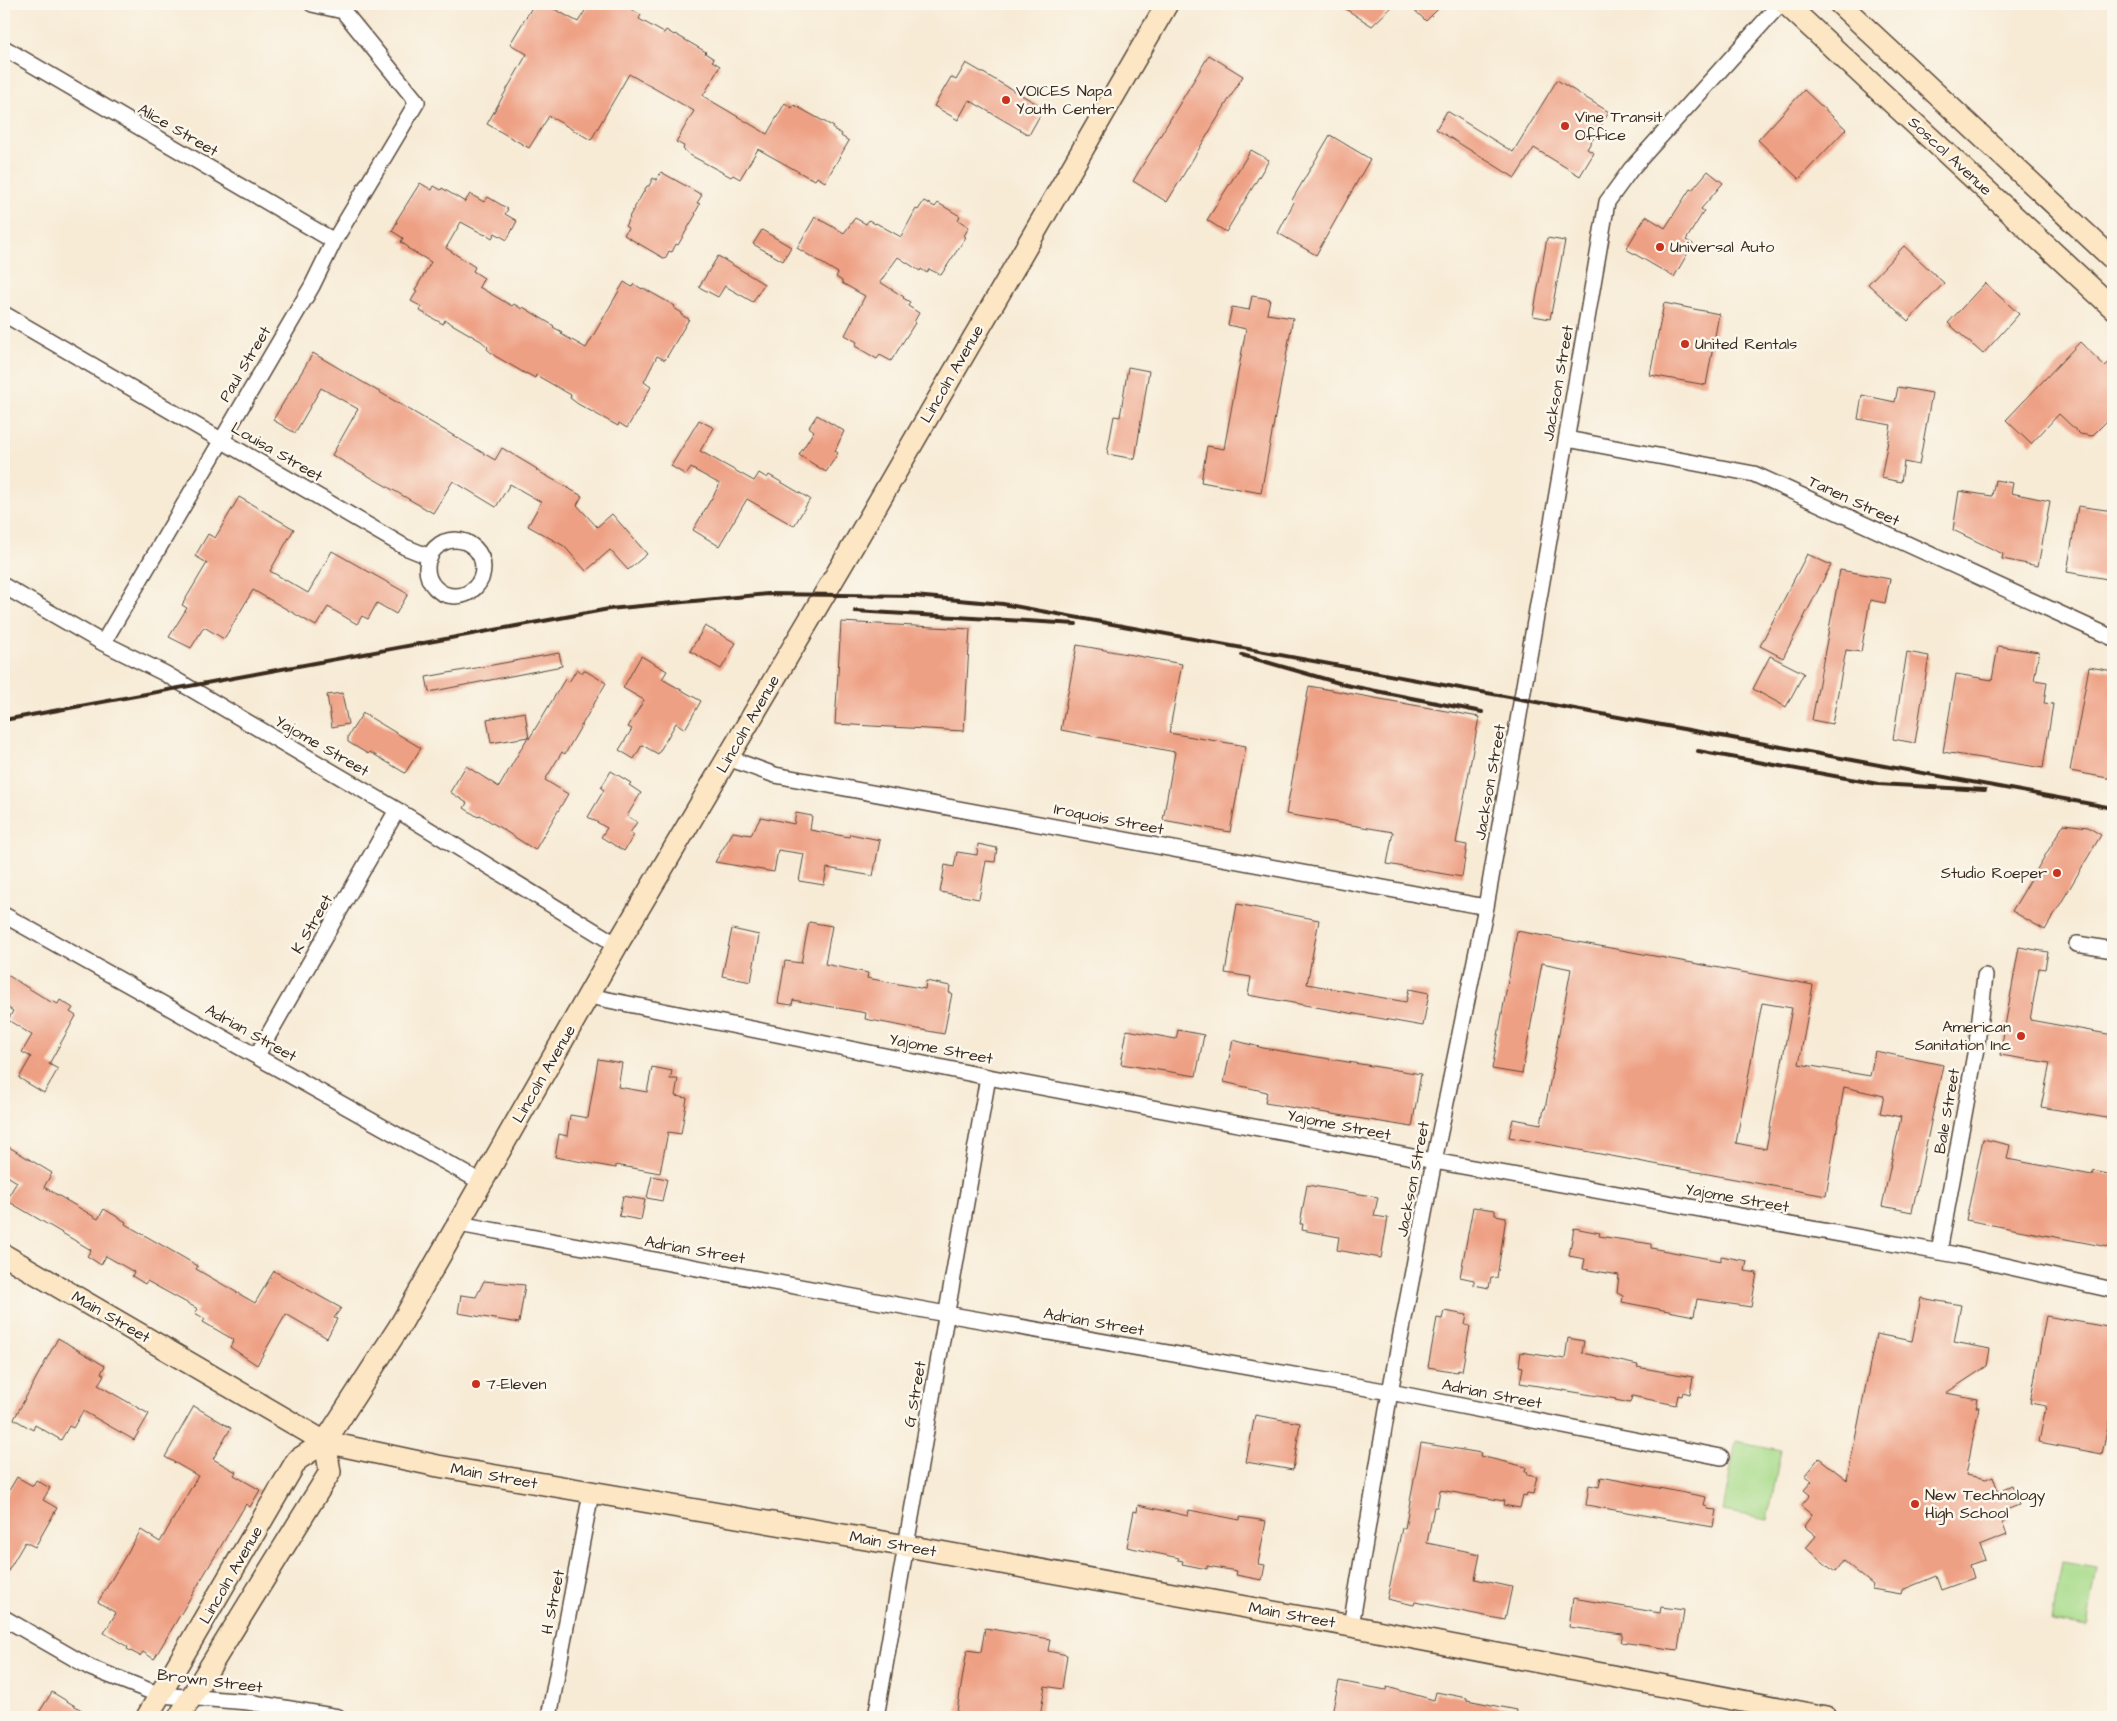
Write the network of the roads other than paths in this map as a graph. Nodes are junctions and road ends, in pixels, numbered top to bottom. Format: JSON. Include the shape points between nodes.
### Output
{"nodes":[{"id":1,"x":312,"y":4,"type":"edge"},
{"id":2,"x":1167,"y":4,"type":"edge"},
{"id":3,"x":1780,"y":4,"type":"edge"},
{"id":4,"x":1786,"y":4,"type":"edge"},
{"id":5,"x":1840,"y":4,"type":"edge"},
{"id":6,"x":346,"y":7,"type":"edge"},
{"id":7,"x":4,"y":48,"type":"edge"},
{"id":8,"x":334,"y":241,"type":"junction"},
{"id":9,"x":2113,"y":258,"type":"edge"},
{"id":10,"x":2113,"y":308,"type":"edge"},
{"id":11,"x":4,"y":314,"type":"edge"},
{"id":12,"x":221,"y":439,"type":"junction"},
{"id":13,"x":1567,"y":439,"type":"junction"},
{"id":14,"x":430,"y":557,"type":"dead end"},
{"id":15,"x":4,"y":586,"type":"edge"},
{"id":16,"x":2113,"y":638,"type":"edge"},
{"id":17,"x":103,"y":643,"type":"junction"},
{"id":18,"x":728,"y":758,"type":"junction"},
{"id":19,"x":397,"y":810,"type":"junction"},
{"id":20,"x":1486,"y":907,"type":"junction"},
{"id":21,"x":4,"y":915,"type":"edge"},
{"id":22,"x":2077,"y":944,"type":"dead end"},
{"id":23,"x":617,"y":945,"type":"junction"},
{"id":24,"x":2113,"y":950,"type":"edge"},
{"id":25,"x":1984,"y":976,"type":"dead end"},
{"id":26,"x":589,"y":996,"type":"junction"},
{"id":27,"x":257,"y":1055,"type":"junction"},
{"id":28,"x":988,"y":1077,"type":"junction"},
{"id":29,"x":1434,"y":1161,"type":"junction"},
{"id":30,"x":481,"y":1182,"type":"junction"},
{"id":31,"x":459,"y":1224,"type":"junction"},
{"id":32,"x":1939,"y":1252,"type":"junction"},
{"id":33,"x":4,"y":1255,"type":"edge"},
{"id":34,"x":2113,"y":1290,"type":"edge"},
{"id":35,"x":946,"y":1314,"type":"junction"},
{"id":36,"x":1390,"y":1392,"type":"junction"},
{"id":37,"x":325,"y":1442,"type":"junction"},
{"id":38,"x":1721,"y":1457,"type":"dead end"},
{"id":39,"x":591,"y":1493,"type":"junction"},
{"id":40,"x":908,"y":1546,"type":"junction"},
{"id":41,"x":4,"y":1618,"type":"edge"},
{"id":42,"x":1351,"y":1626,"type":"junction"},
{"id":43,"x":160,"y":1695,"type":"junction"},
{"id":44,"x":190,"y":1698,"type":"junction"},
{"id":45,"x":147,"y":1717,"type":"edge"},
{"id":46,"x":179,"y":1717,"type":"edge"},
{"id":47,"x":338,"y":1717,"type":"edge"},
{"id":48,"x":549,"y":1717,"type":"edge"},
{"id":49,"x":876,"y":1717,"type":"edge"},
{"id":50,"x":1826,"y":1717,"type":"edge"}],
"edges":[{"from":1,"to":6,"type":"street"},
{"from":2,"to":18,"type":"main road","name":"Lincoln Avenue"},
{"from":3,"to":13,"type":"street","name":"Jackson Street","via":[[1631,169],[1607,202]]},
{"from":4,"to":10,"type":"main road","name":"Soscol Avenue"},
{"from":5,"to":9,"type":"main road"},
{"from":6,"to":8,"type":"street","name":"Paul Street","via":[[417,102]]},
{"from":7,"to":8,"type":"street","name":"Alice Street"},
{"from":8,"to":12,"type":"street","name":"Paul Street","via":[[312,286]]},
{"from":11,"to":12,"type":"street","name":"Louisa Street"},
{"from":12,"to":14,"type":"street","name":"Louisa Street","via":[[405,548]]},
{"from":12,"to":17,"type":"street","name":"Paul Street"},
{"from":13,"to":16,"type":"street","name":"Tanen Street","via":[[1754,474]]},
{"from":13,"to":20,"type":"street","name":"Jackson Street"},
{"from":15,"to":17,"type":"street","name":"Yajome Street"},
{"from":17,"to":19,"type":"street","name":"Yajome Street","via":[[164,673]]},
{"from":18,"to":20,"type":"street","name":"Iroquois Street","via":[[775,775]]},
{"from":18,"to":23,"type":"main road","name":"Lincoln Avenue"},
{"from":19,"to":23,"type":"street","name":"Yajome Street"},
{"from":19,"to":27,"type":"street","name":"K Street"},
{"from":20,"to":29,"type":"street","name":"Jackson Street"},
{"from":21,"to":27,"type":"street","name":"Adrian Street"},
{"from":22,"to":24,"type":"street"},
{"from":23,"to":26,"type":"main road","name":"Lincoln Avenue"},
{"from":25,"to":32,"type":"street","name":"Bale Street","via":[[1977,1043]]},
{"from":26,"to":28,"type":"street","name":"Yajome Street"},
{"from":26,"to":30,"type":"main road","name":"Lincoln Avenue"},
{"from":27,"to":30,"type":"street","name":"Adrian Street"},
{"from":28,"to":29,"type":"street","name":"Yajome Street"},
{"from":28,"to":35,"type":"street","name":"G Street"},
{"from":29,"to":32,"type":"street","name":"Yajome Street"},
{"from":29,"to":36,"type":"street","name":"Jackson Street"},
{"from":30,"to":31,"type":"main road","name":"Lincoln Avenue"},
{"from":31,"to":35,"type":"street","name":"Adrian Street"},
{"from":31,"to":37,"type":"main road","name":"Lincoln Avenue","via":[[401,1324]]},
{"from":32,"to":34,"type":"street","name":"Yajome Street"},
{"from":33,"to":37,"type":"main road","name":"Main Street"},
{"from":35,"to":36,"type":"street","name":"Adrian Street"},
{"from":35,"to":40,"type":"street","name":"G Street"},
{"from":36,"to":38,"type":"street","name":"Adrian Street"},
{"from":36,"to":42,"type":"street","name":"Jackson Street"},
{"from":37,"to":39,"type":"main road","name":"Main Street"},
{"from":37,"to":43,"type":"main road","name":"Lincoln Avenue","via":[[298,1460]]},
{"from":37,"to":44,"type":"main road","name":"Lincoln Avenue","via":[[330,1472]]},
{"from":39,"to":40,"type":"main road","name":"Main Street"},
{"from":39,"to":48,"type":"street","name":"H Street"},
{"from":40,"to":42,"type":"main road","name":"Main Street"},
{"from":40,"to":49,"type":"street","name":"G Street"},
{"from":41,"to":43,"type":"street","name":"Brown Street","via":[[91,1668]]},
{"from":42,"to":50,"type":"main road","name":"Main Street"},
{"from":43,"to":44,"type":"street","name":"Brown Street"},
{"from":43,"to":45,"type":"main road","name":"Lincoln Avenue"},
{"from":44,"to":46,"type":"main road","name":"Lincoln Avenue"},
{"from":44,"to":47,"type":"street","name":"Brown Street","via":[[248,1702]]}]}
